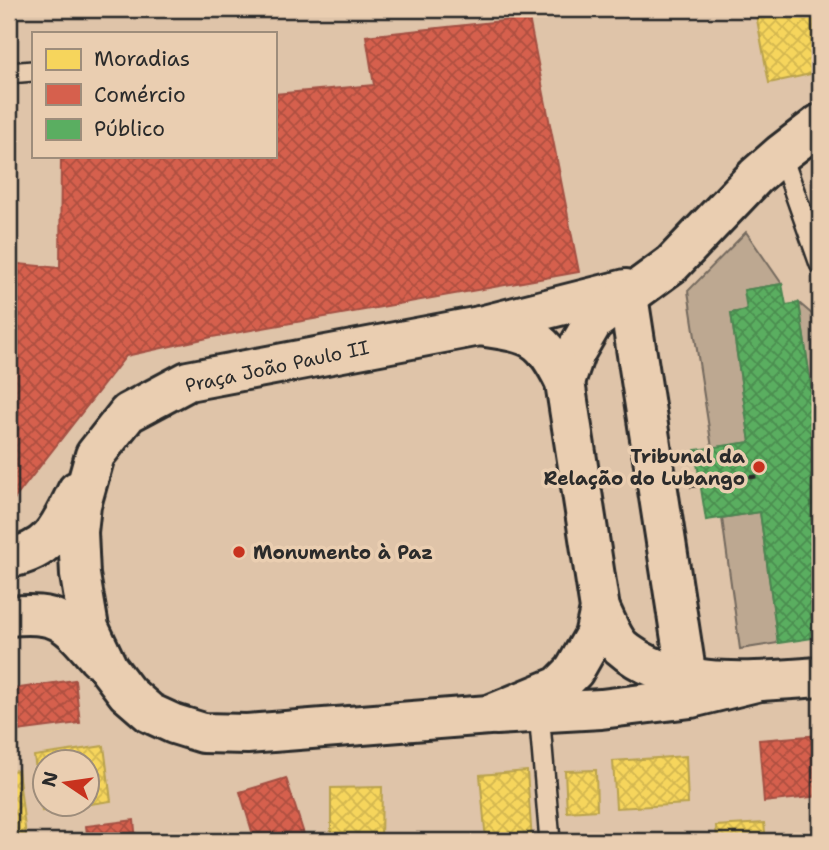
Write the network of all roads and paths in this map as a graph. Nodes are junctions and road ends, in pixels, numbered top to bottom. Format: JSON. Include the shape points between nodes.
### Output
{"nodes":[{"id":1,"x":32,"y":71,"type":"edge"},
{"id":2,"x":9,"y":73,"type":"edge"},
{"id":3,"x":820,"y":124,"type":"edge"},
{"id":4,"x":780,"y":153,"type":"junction"},
{"id":5,"x":820,"y":264,"type":"edge"},
{"id":6,"x":637,"y":290,"type":"junction"},
{"id":7,"x":480,"y":326,"type":"junction"},
{"id":8,"x":565,"y":382,"type":"junction"},
{"id":9,"x":95,"y":455,"type":"junction"},
{"id":10,"x":759,"y":476,"type":"dead end"},
{"id":11,"x":658,"y":491,"type":"junction"},
{"id":12,"x":9,"y":558,"type":"edge"},
{"id":13,"x":600,"y":609,"type":"junction"},
{"id":14,"x":9,"y":616,"type":"edge"},
{"id":15,"x":820,"y":677,"type":"edge"},
{"id":16,"x":687,"y":678,"type":"junction"},
{"id":17,"x":760,"y":681,"type":"junction"},
{"id":18,"x":127,"y":694,"type":"junction"},
{"id":19,"x":539,"y":712,"type":"junction"},
{"id":20,"x":489,"y":715,"type":"junction"},
{"id":21,"x":550,"y":841,"type":"edge"}],
"edges":[{"from":1,"to":2,"type":"lane"},
{"from":3,"to":4,"type":"street"},
{"from":4,"to":5,"type":"lane"},
{"from":4,"to":6,"type":"street","via":[[672,264]]},
{"from":6,"to":7,"type":"street"},
{"from":6,"to":8,"type":"street","via":[[593,322]]},
{"from":6,"to":11,"type":"street"},
{"from":7,"to":8,"type":"street","name":"Praça João Paulo II","via":[[517,331],[536,340],[551,354]]},
{"from":7,"to":9,"type":"street","name":"Praça João Paulo II","via":[[188,381],[128,413]]},
{"from":8,"to":13,"type":"street","name":"Praça João Paulo II"},
{"from":9,"to":12,"type":"street","via":[[58,530],[40,548]]},
{"from":9,"to":18,"type":"street","name":"Praça João Paulo II","via":[[81,505],[80,575],[89,628]]},
{"from":10,"to":11,"type":"path"},
{"from":11,"to":16,"type":"street"},
{"from":13,"to":16,"type":"street","via":[[619,645],[645,664]]},
{"from":13,"to":20,"type":"street","name":"Praça João Paulo II","via":[[594,636],[574,671],[559,686]]},
{"from":14,"to":18,"type":"street","via":[[52,617],[73,629]]},
{"from":15,"to":17,"type":"street"},
{"from":16,"to":17,"type":"street"},
{"from":17,"to":19,"type":"street","name":"Praça João Paulo II","via":[[691,698]]},
{"from":18,"to":20,"type":"street","name":"Praça João Paulo II","via":[[150,713],[202,733],[289,732]]},
{"from":19,"to":20,"type":"street","name":"Praça João Paulo II"},
{"from":19,"to":21,"type":"lane"}]}
